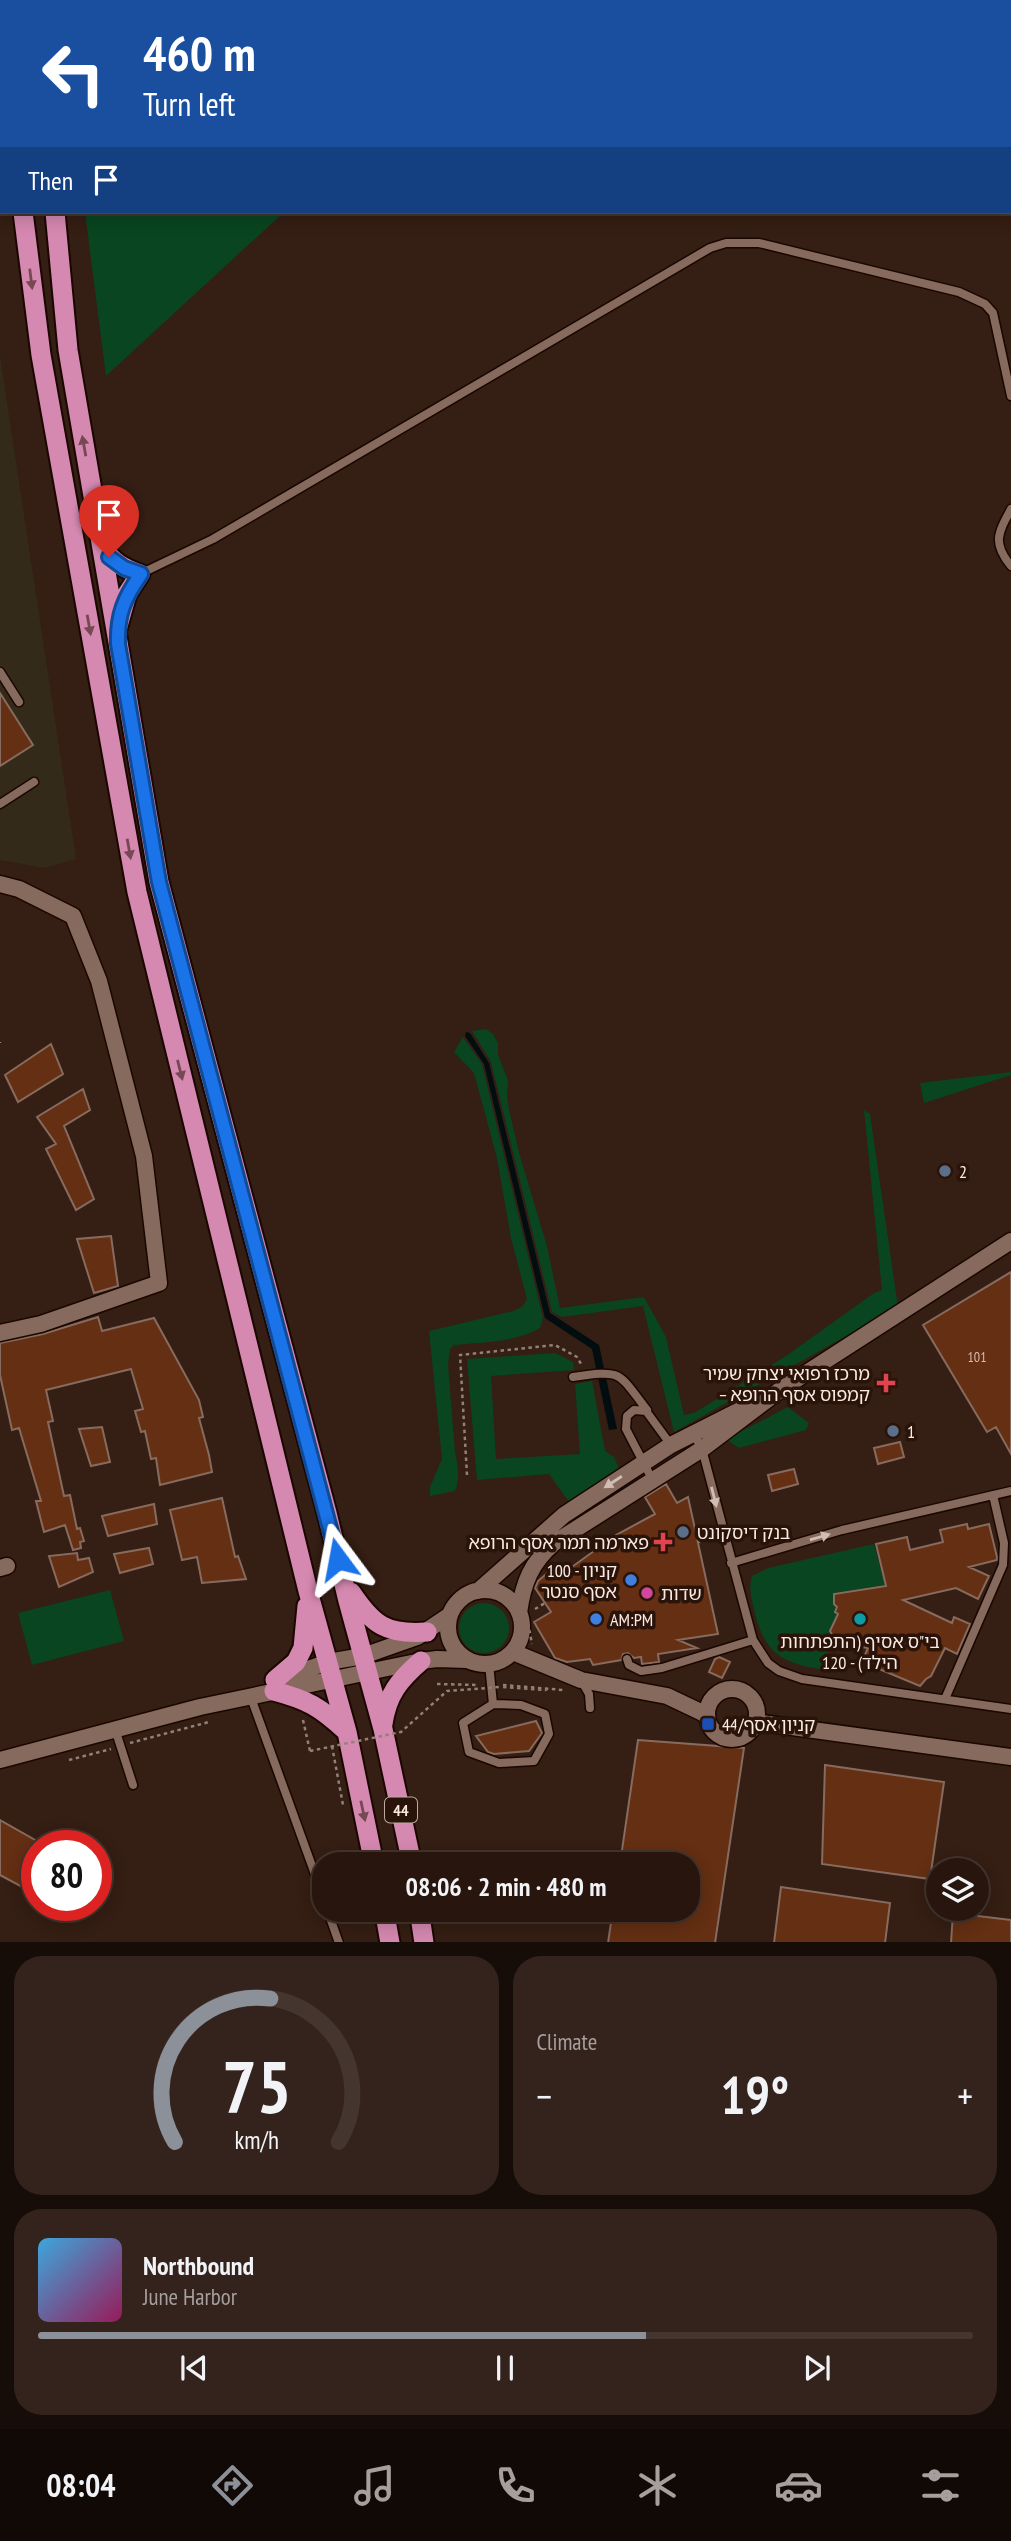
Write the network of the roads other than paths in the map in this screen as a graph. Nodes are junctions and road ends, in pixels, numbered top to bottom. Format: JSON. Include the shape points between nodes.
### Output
{"nodes":[{"id":1,"x":23,"y":214,"type":"edge"},
{"id":2,"x":55,"y":214,"type":"edge"},
{"id":3,"x":1011,"y":396,"type":"edge"},
{"id":4,"x":1011,"y":509,"type":"edge"},
{"id":5,"x":101,"y":544,"type":"junction"},
{"id":6,"x":1011,"y":566,"type":"edge"},
{"id":7,"x":141,"y":574,"type":"junction"},
{"id":8,"x":118,"y":644,"type":"junction"},
{"id":9,"x":0,"y":672,"type":"edge"},
{"id":10,"x":19,"y":702,"type":"dead end"},
{"id":11,"x":34,"y":782,"type":"dead end"},
{"id":12,"x":0,"y":804,"type":"edge"},
{"id":13,"x":0,"y":884,"type":"edge"},
{"id":14,"x":1011,"y":1241,"type":"edge"},
{"id":15,"x":0,"y":1333,"type":"edge"},
{"id":16,"x":573,"y":1377,"type":"dead end"},
{"id":17,"x":780,"y":1390,"type":"junction"},
{"id":18,"x":649,"y":1412,"type":"junction"},
{"id":19,"x":693,"y":1433,"type":"junction"},
{"id":20,"x":671,"y":1446,"type":"junction"},
{"id":21,"x":702,"y":1449,"type":"junction"},
{"id":22,"x":642,"y":1463,"type":"junction"},
{"id":23,"x":652,"y":1479,"type":"junction"},
{"id":24,"x":1011,"y":1491,"type":"edge"},
{"id":25,"x":993,"y":1495,"type":"junction"},
{"id":26,"x":731,"y":1563,"type":"junction"},
{"id":27,"x":343,"y":1582,"type":"junction"},
{"id":28,"x":309,"y":1591,"type":"junction"},
{"id":29,"x":478,"y":1591,"type":"junction"},
{"id":30,"x":519,"y":1613,"type":"junction"},
{"id":31,"x":450,"y":1615,"type":"junction"},
{"id":32,"x":427,"y":1632,"type":"junction"},
{"id":33,"x":753,"y":1640,"type":"junction"},
{"id":34,"x":513,"y":1652,"type":"junction"},
{"id":35,"x":628,"y":1659,"type":"dead end"},
{"id":36,"x":467,"y":1660,"type":"junction"},
{"id":37,"x":421,"y":1661,"type":"junction"},
{"id":38,"x":365,"y":1664,"type":"junction"},
{"id":39,"x":489,"y":1664,"type":"junction"},
{"id":40,"x":330,"y":1670,"type":"junction"},
{"id":41,"x":581,"y":1680,"type":"junction"},
{"id":42,"x":274,"y":1686,"type":"junction"},
{"id":43,"x":250,"y":1693,"type":"junction"},
{"id":44,"x":945,"y":1699,"type":"junction"},
{"id":45,"x":493,"y":1704,"type":"junction"},
{"id":46,"x":590,"y":1708,"type":"dead end"},
{"id":47,"x":1011,"y":1709,"type":"edge"},
{"id":48,"x":707,"y":1715,"type":"junction"},
{"id":49,"x":755,"y":1722,"type":"junction"},
{"id":50,"x":116,"y":1729,"type":"junction"},
{"id":51,"x":383,"y":1729,"type":"junction"},
{"id":52,"x":338,"y":1736,"type":"junction"},
{"id":53,"x":1011,"y":1757,"type":"edge"},
{"id":54,"x":0,"y":1760,"type":"edge"},
{"id":55,"x":133,"y":1786,"type":"dead end"},
{"id":56,"x":371,"y":1852,"type":"edge"},
{"id":57,"x":409,"y":1852,"type":"edge"},
{"id":58,"x":312,"y":1866,"type":"edge"},
{"id":59,"x":332,"y":1922,"type":"edge"},
{"id":60,"x":386,"y":1922,"type":"edge"},
{"id":61,"x":421,"y":1922,"type":"edge"},
{"id":62,"x":339,"y":1942,"type":"edge"},
{"id":63,"x":390,"y":1942,"type":"edge"},
{"id":64,"x":424,"y":1942,"type":"edge"}],
"edges":[{"from":1,"to":28,"type":"highway","number":"44","one_way":true,"via":[[41,355],[137,892]]},
{"from":5,"to":2,"type":"highway","number":"44","one_way":true,"via":[[68,350]]},
{"from":3,"to":7,"type":"lane","via":[[993,313],[985,304],[959,292],[759,243],[726,243],[710,248],[213,539]]},
{"from":4,"to":6,"type":"lane","via":[[998,540]]},
{"from":5,"to":7,"type":"highway","via":[[109,557]]},
{"from":5,"to":8,"type":"highway","number":"44"},
{"from":7,"to":8,"type":"highway","via":[[127,594],[118,622]]},
{"from":8,"to":27,"type":"highway","number":"44","via":[[159,882]]},
{"from":9,"to":10,"type":"lane"},
{"from":11,"to":12,"type":"lane"},
{"from":13,"to":15,"type":"street","via":[[73,916],[78,927],[99,981],[144,1156],[159,1283],[41,1324]]},
{"from":14,"to":17,"type":"street"},
{"from":16,"to":18,"type":"lane","via":[[607,1372],[621,1377]]},
{"from":17,"to":19,"type":"street"},
{"from":17,"to":21,"type":"street"},
{"from":18,"to":20,"type":"lane"},
{"from":18,"to":22,"type":"lane","via":[[634,1410],[625,1423]]},
{"from":19,"to":20,"type":"street"},
{"from":19,"to":21,"type":"lane"},
{"from":20,"to":22,"type":"street"},
{"from":21,"to":23,"type":"street"},
{"from":21,"to":26,"type":"lane","one_way":true},
{"from":22,"to":23,"type":"lane"},
{"from":22,"to":29,"type":"street","one_way":true,"via":[[564,1514]]},
{"from":23,"to":30,"type":"street","via":[[540,1556],[526,1579]]},
{"from":24,"to":25,"type":"lane"},
{"from":26,"to":25,"type":"lane","one_way":true},
{"from":25,"to":44,"type":"lane","via":[[1004,1543],[1003,1565]]},
{"from":26,"to":33,"type":"lane"},
{"from":27,"to":32,"type":"highway","via":[[377,1624],[391,1631]]},
{"from":27,"to":38,"type":"highway","number":"44"},
{"from":28,"to":40,"type":"highway","number":"44"},
{"from":28,"to":42,"type":"highway","via":[[303,1648]]},
{"from":29,"to":30,"type":"street","via":[[503,1595]]},
{"from":29,"to":31,"type":"street","via":[[460,1599]]},
{"from":30,"to":34,"type":"street","via":[[522,1630]]},
{"from":31,"to":32,"type":"street"},
{"from":31,"to":36,"type":"street","via":[[450,1641]]},
{"from":32,"to":38,"type":"street"},
{"from":33,"to":35,"type":"lane","via":[[662,1668],[641,1671],[629,1665]]},
{"from":33,"to":44,"type":"lane","via":[[768,1663],[794,1676]]},
{"from":34,"to":39,"type":"street"},
{"from":34,"to":41,"type":"street"},
{"from":36,"to":37,"type":"street"},
{"from":36,"to":39,"type":"street"},
{"from":37,"to":38,"type":"street"},
{"from":37,"to":51,"type":"highway","via":[[388,1699]]},
{"from":38,"to":40,"type":"street"},
{"from":38,"to":51,"type":"highway","number":"44"},
{"from":39,"to":45,"type":"lane"},
{"from":40,"to":42,"type":"street"},
{"from":40,"to":52,"type":"highway","number":"44"},
{"from":41,"to":46,"type":"lane"},
{"from":41,"to":48,"type":"street","via":[[667,1696]]},
{"from":42,"to":43,"type":"street"},
{"from":42,"to":52,"type":"highway","via":[[317,1706]]},
{"from":43,"to":50,"type":"street"},
{"from":43,"to":58,"type":"lane"},
{"from":44,"to":47,"type":"lane"},
{"from":45,"to":45,"type":"lane","via":[[463,1723],[469,1752],[499,1763],[534,1761],[549,1734],[544,1714],[521,1705]]},
{"from":48,"to":49,"type":"street","via":[[713,1731],[726,1739],[742,1737]]},
{"from":48,"to":49,"type":"street","via":[[710,1701],[732,1689],[754,1702]]},
{"from":49,"to":53,"type":"street"},
{"from":50,"to":54,"type":"street"},
{"from":50,"to":55,"type":"lane"},
{"from":51,"to":57,"type":"highway","number":"44"},
{"from":52,"to":56,"type":"highway","number":"44","one_way":true},
{"from":59,"to":62,"type":"lane"},
{"from":60,"to":63,"type":"highway"},
{"from":61,"to":64,"type":"highway"}]}
